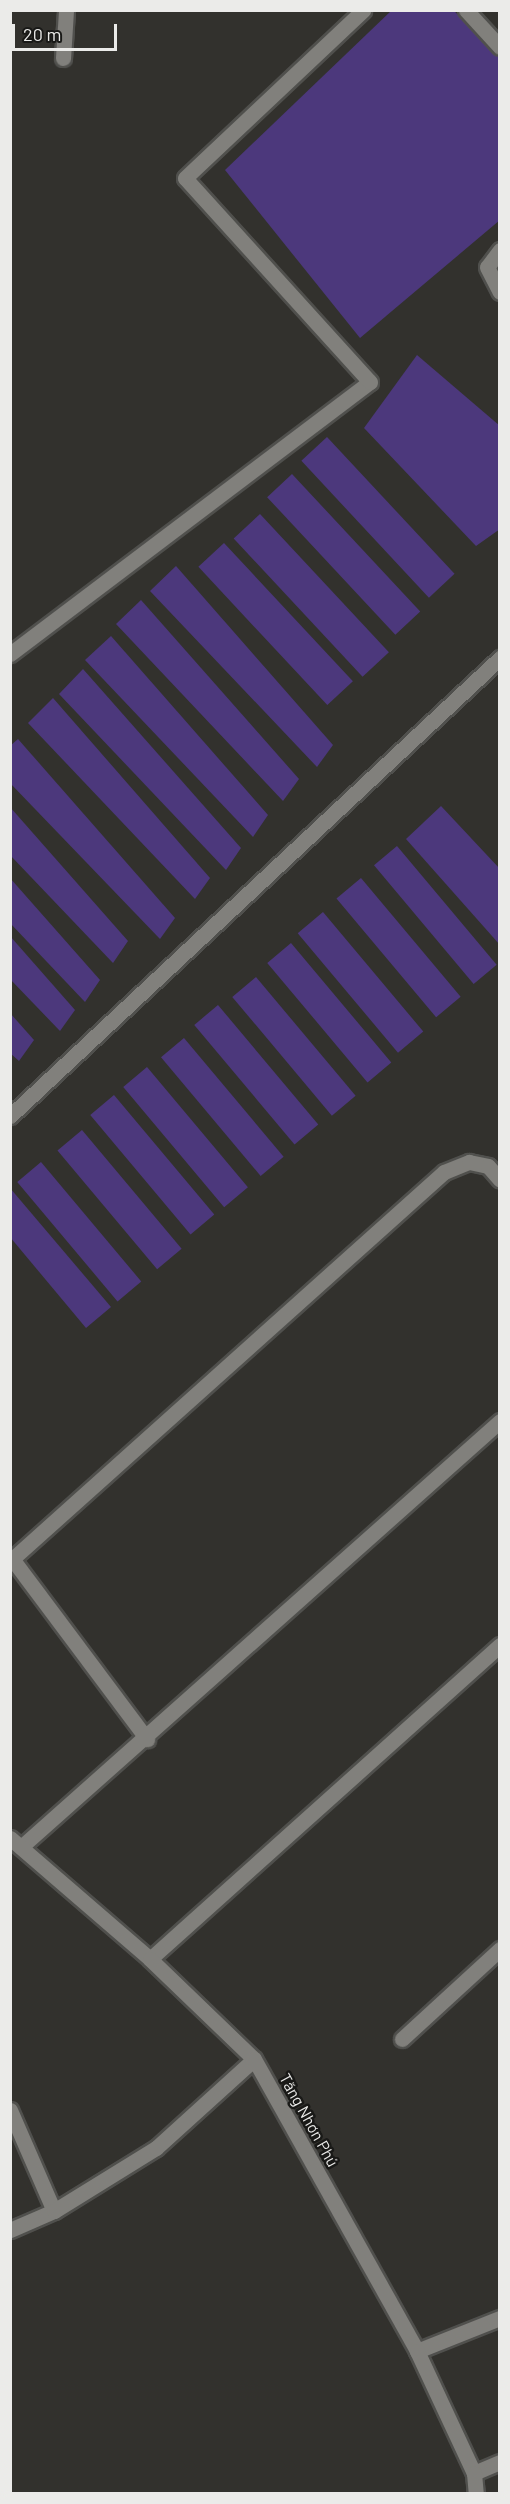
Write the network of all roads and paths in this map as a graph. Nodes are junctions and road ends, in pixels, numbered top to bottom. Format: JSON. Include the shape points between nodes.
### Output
{"nodes":[{"id":1,"x":66,"y":10,"type":"edge"},
{"id":2,"x":363,"y":10,"type":"edge"},
{"id":3,"x":466,"y":10,"type":"edge"},
{"id":4,"x":500,"y":47,"type":"edge"},
{"id":5,"x":63,"y":58,"type":"dead end"},
{"id":6,"x":500,"y":250,"type":"edge"},
{"id":7,"x":500,"y":292,"type":"edge"},
{"id":8,"x":10,"y":654,"type":"edge"},
{"id":9,"x":500,"y":658,"type":"edge"},
{"id":10,"x":10,"y":1116,"type":"edge"},
{"id":11,"x":500,"y":1180,"type":"edge"},
{"id":12,"x":500,"y":1421,"type":"edge"},
{"id":13,"x":12,"y":1560,"type":"edge"},
{"id":14,"x":500,"y":1645,"type":"edge"},
{"id":15,"x":147,"y":1739,"type":"junction"},
{"id":16,"x":16,"y":1842,"type":"edge"},
{"id":17,"x":500,"y":1948,"type":"edge"},
{"id":18,"x":150,"y":1959,"type":"junction"},
{"id":19,"x":402,"y":2038,"type":"dead end"},
{"id":20,"x":254,"y":2059,"type":"junction"},
{"id":21,"x":10,"y":2110,"type":"edge"},
{"id":22,"x":54,"y":2211,"type":"junction"},
{"id":23,"x":10,"y":2230,"type":"edge"},
{"id":24,"x":500,"y":2318,"type":"edge"},
{"id":25,"x":417,"y":2351,"type":"junction"},
{"id":26,"x":500,"y":2462,"type":"edge"},
{"id":27,"x":474,"y":2473,"type":"junction"},
{"id":28,"x":476,"y":2493,"type":"edge"}],
"edges":[{"from":1,"to":5,"type":"street"},
{"from":2,"to":8,"type":"street","via":[[185,177],[370,382]]},
{"from":3,"to":4,"type":"street"},
{"from":6,"to":7,"type":"street","via":[[487,267]]},
{"from":9,"to":10,"type":"street"},
{"from":11,"to":13,"type":"street","via":[[488,1166],[469,1162],[444,1172]]},
{"from":12,"to":15,"type":"street"},
{"from":13,"to":15,"type":"street"},
{"from":14,"to":18,"type":"street"},
{"from":15,"to":16,"type":"street"},
{"from":16,"to":18,"type":"street","name":"Tăng Nhơn Phú"},
{"from":17,"to":19,"type":"street"},
{"from":18,"to":20,"type":"street","name":"Tăng Nhơn Phú"},
{"from":20,"to":22,"type":"street","via":[[156,2148]]},
{"from":20,"to":25,"type":"street","name":"Tăng Nhơn Phú"},
{"from":21,"to":22,"type":"street"},
{"from":22,"to":23,"type":"street"},
{"from":24,"to":25,"type":"street"},
{"from":25,"to":27,"type":"street","name":"Tăng Nhơn Phú"},
{"from":26,"to":27,"type":"street"},
{"from":27,"to":28,"type":"street","name":"Tăng Nhơn Phú"}]}
